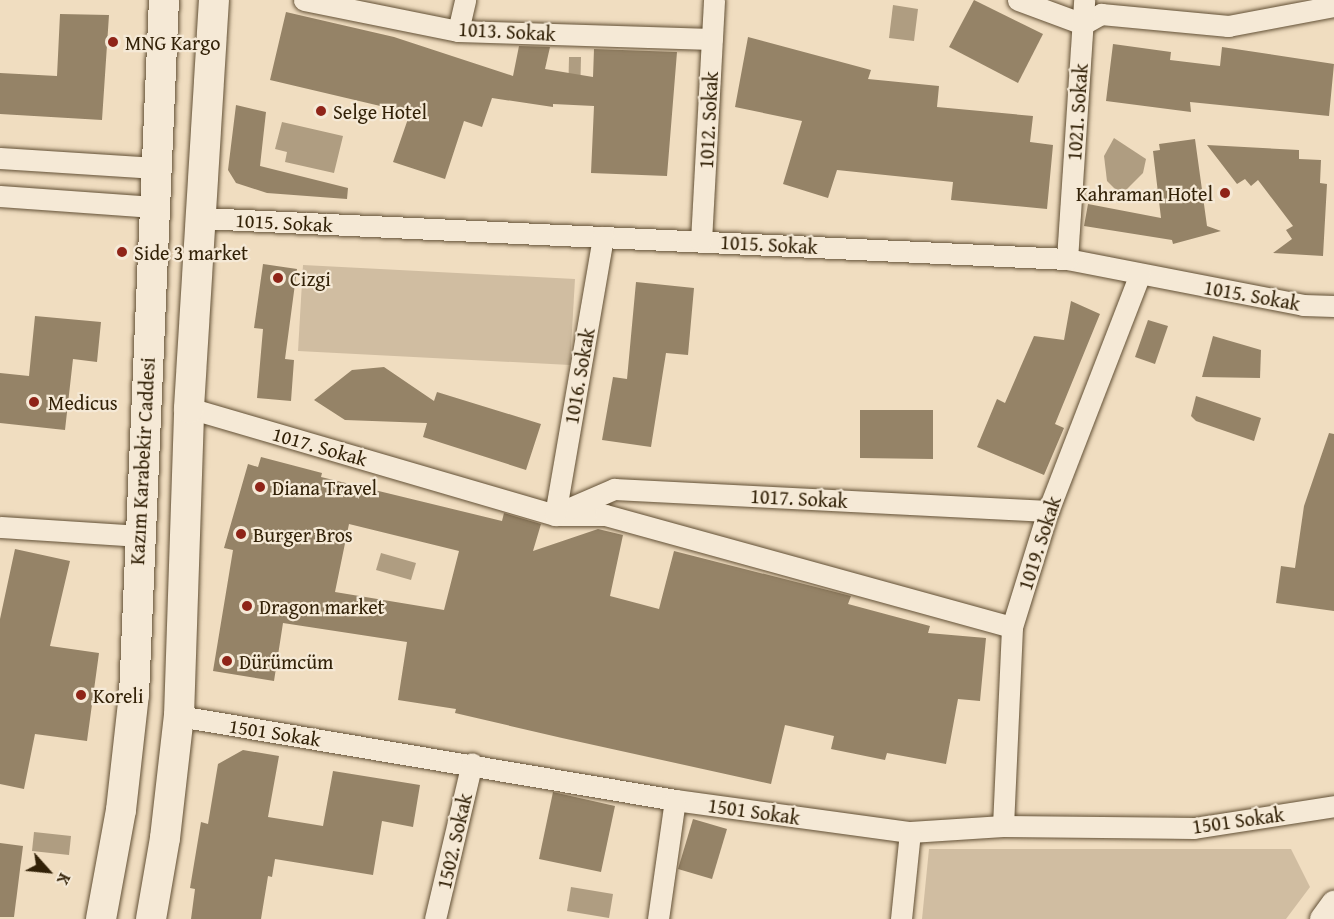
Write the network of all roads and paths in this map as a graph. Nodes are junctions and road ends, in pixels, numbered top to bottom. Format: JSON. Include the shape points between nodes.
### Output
{"nodes":[{"id":1,"x":164,"y":0,"type":"edge"},
{"id":2,"x":214,"y":0,"type":"edge"},
{"id":3,"x":304,"y":0,"type":"edge"},
{"id":4,"x":465,"y":0,"type":"edge"},
{"id":5,"x":714,"y":0,"type":"edge"},
{"id":6,"x":1018,"y":0,"type":"edge"},
{"id":7,"x":1084,"y":0,"type":"edge"},
{"id":8,"x":1334,"y":6,"type":"edge"},
{"id":9,"x":1083,"y":24,"type":"junction"},
{"id":10,"x":458,"y":31,"type":"junction"},
{"id":11,"x":712,"y":39,"type":"junction"},
{"id":12,"x":0,"y":158,"type":"edge"},
{"id":13,"x":156,"y":168,"type":"junction"},
{"id":14,"x":0,"y":196,"type":"edge"},
{"id":15,"x":154,"y":207,"type":"junction"},
{"id":16,"x":201,"y":218,"type":"junction"},
{"id":17,"x":603,"y":237,"type":"junction"},
{"id":18,"x":701,"y":241,"type":"junction"},
{"id":19,"x":1067,"y":259,"type":"junction"},
{"id":20,"x":1140,"y":274,"type":"junction"},
{"id":21,"x":1334,"y":306,"type":"edge"},
{"id":22,"x":189,"y":408,"type":"junction"},
{"id":23,"x":1048,"y":511,"type":"junction"},
{"id":24,"x":555,"y":515,"type":"junction"},
{"id":25,"x":0,"y":527,"type":"edge"},
{"id":26,"x":138,"y":536,"type":"junction"},
{"id":27,"x":1012,"y":627,"type":"junction"},
{"id":28,"x":179,"y":716,"type":"junction"},
{"id":29,"x":472,"y":764,"type":"junction"},
{"id":30,"x":675,"y":801,"type":"junction"},
{"id":31,"x":1334,"y":806,"type":"edge"},
{"id":32,"x":1003,"y":826,"type":"junction"},
{"id":33,"x":910,"y":832,"type":"junction"},
{"id":34,"x":1334,"y":904,"type":"edge"},
{"id":35,"x":100,"y":919,"type":"edge"},
{"id":36,"x":151,"y":919,"type":"edge"},
{"id":37,"x":435,"y":919,"type":"edge"},
{"id":38,"x":658,"y":919,"type":"edge"},
{"id":39,"x":901,"y":919,"type":"edge"},
{"id":40,"x":1323,"y":919,"type":"edge"}],
"edges":[{"from":1,"to":13,"type":"main road","name":"Kazım Karabekir Caddesi"},
{"from":2,"to":16,"type":"main road"},
{"from":3,"to":10,"type":"street","name":"1013. Sokak"},
{"from":4,"to":10,"type":"street"},
{"from":5,"to":11,"type":"street","name":"1012. Sokak"},
{"from":6,"to":9,"type":"street"},
{"from":7,"to":9,"type":"street","name":"1021. Sokak"},
{"from":8,"to":9,"type":"street","via":[[1228,26],[1101,15]]},
{"from":9,"to":19,"type":"street","name":"1021. Sokak"},
{"from":10,"to":11,"type":"street","name":"1013. Sokak"},
{"from":11,"to":18,"type":"street","name":"1012. Sokak"},
{"from":12,"to":13,"type":"street"},
{"from":13,"to":15,"type":"main road","name":"Kazım Karabekir Caddesi"},
{"from":14,"to":15,"type":"street"},
{"from":15,"to":26,"type":"main road","name":"Kazım Karabekir Caddesi"},
{"from":16,"to":17,"type":"street","name":"1015. Sokak"},
{"from":16,"to":22,"type":"main road"},
{"from":17,"to":18,"type":"street","name":"1015. Sokak"},
{"from":17,"to":24,"type":"street","name":"1016. Sokak"},
{"from":18,"to":19,"type":"street","name":"1015. Sokak"},
{"from":19,"to":20,"type":"street","name":"1015. Sokak"},
{"from":20,"to":21,"type":"street","name":"1015. Sokak","via":[[1303,305]]},
{"from":20,"to":23,"type":"street","name":"1019. Sokak"},
{"from":22,"to":24,"type":"street","name":"1017. Sokak"},
{"from":22,"to":28,"type":"main road"},
{"from":23,"to":24,"type":"street","name":"1017. Sokak","via":[[614,489]]},
{"from":23,"to":27,"type":"street","name":"1019. Sokak"},
{"from":24,"to":27,"type":"street","name":"1017. Sokak","via":[[605,515]]},
{"from":25,"to":26,"type":"street"},
{"from":26,"to":35,"type":"main road","name":"Kazım Karabekir Caddesi","via":[[134,695],[121,810]]},
{"from":27,"to":32,"type":"street","name":"1019. Sokak"},
{"from":28,"to":29,"type":"street","name":"1501 Sokak"},
{"from":28,"to":36,"type":"main road"},
{"from":29,"to":30,"type":"street","name":"1501 Sokak"},
{"from":29,"to":37,"type":"street","name":"1502. Sokak"},
{"from":30,"to":33,"type":"street","name":"1501 Sokak"},
{"from":30,"to":38,"type":"street"},
{"from":31,"to":32,"type":"street","name":"1501 Sokak","via":[[1194,828]]},
{"from":32,"to":33,"type":"street","name":"1501 Sokak"},
{"from":33,"to":39,"type":"street"},
{"from":34,"to":40,"type":"street"}]}
